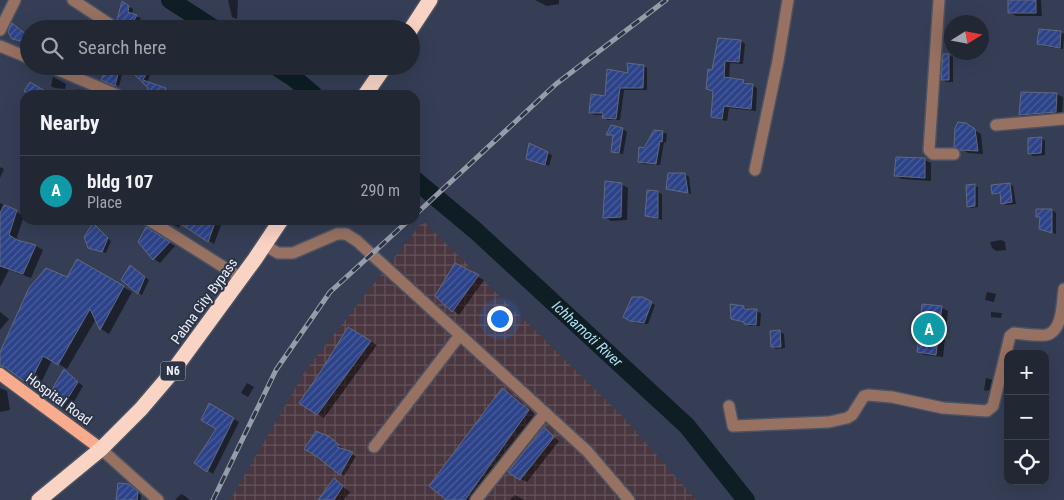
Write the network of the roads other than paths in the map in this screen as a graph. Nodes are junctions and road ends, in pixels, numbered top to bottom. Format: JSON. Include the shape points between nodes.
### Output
{"nodes":[{"id":1,"x":15,"y":0,"type":"edge"},
{"id":2,"x":73,"y":0,"type":"edge"},
{"id":3,"x":430,"y":0,"type":"edge"},
{"id":4,"x":788,"y":0,"type":"edge"},
{"id":5,"x":939,"y":0,"type":"edge"},
{"id":6,"x":103,"y":20,"type":"edge"},
{"id":7,"x":416,"y":20,"type":"edge"},
{"id":8,"x":0,"y":30,"type":"edge"},
{"id":9,"x":0,"y":46,"type":"edge"},
{"id":10,"x":20,"y":54,"type":"edge"},
{"id":11,"x":70,"y":75,"type":"edge"},
{"id":12,"x":379,"y":75,"type":"edge"},
{"id":13,"x":369,"y":89,"type":"edge"},
{"id":14,"x":105,"y":90,"type":"edge"},
{"id":15,"x":1064,"y":119,"type":"edge"},
{"id":16,"x":996,"y":125,"type":"dead end"},
{"id":17,"x":954,"y":154,"type":"dead end"},
{"id":18,"x":755,"y":170,"type":"dead end"},
{"id":19,"x":157,"y":225,"type":"edge"},
{"id":20,"x":278,"y":225,"type":"edge"},
{"id":21,"x":264,"y":245,"type":"junction"},
{"id":22,"x":241,"y":278,"type":"junction"},
{"id":23,"x":1064,"y":289,"type":"edge"},
{"id":24,"x":460,"y":335,"type":"junction"},
{"id":25,"x":0,"y":374,"type":"edge"},
{"id":26,"x":729,"y":406,"type":"dead end"},
{"id":27,"x":544,"y":412,"type":"junction"},
{"id":28,"x":374,"y":447,"type":"dead end"},
{"id":29,"x":101,"y":449,"type":"junction"},
{"id":30,"x":627,"y":499,"type":"edge"},
{"id":31,"x":39,"y":500,"type":"edge"},
{"id":32,"x":158,"y":500,"type":"edge"},
{"id":33,"x":476,"y":500,"type":"edge"}],
"edges":[{"from":1,"to":8,"type":"street"},
{"from":2,"to":6,"type":"street"},
{"from":3,"to":7,"type":"highway"},
{"from":4,"to":18,"type":"street"},
{"from":5,"to":17,"type":"street","via":[[929,150],[933,154]]},
{"from":9,"to":10,"type":"street"},
{"from":11,"to":14,"type":"street"},
{"from":12,"to":13,"type":"highway"},
{"from":15,"to":16,"type":"street"},
{"from":19,"to":22,"type":"street"},
{"from":20,"to":21,"type":"highway","name":"Pabna City Bypass","number":"N6"},
{"from":21,"to":22,"type":"highway","name":"Pabna City Bypass","number":"N6"},
{"from":21,"to":24,"type":"street","via":[[278,253],[293,253],[337,234],[346,234]]},
{"from":22,"to":29,"type":"highway","name":"Pabna City Bypass","number":"N6","via":[[164,382]]},
{"from":23,"to":26,"type":"street","via":[[1058,327],[1053,332],[1045,335],[1014,333],[1010,336],[993,406],[987,411],[943,408],[868,395],[847,418],[829,422],[733,426]]},
{"from":24,"to":27,"type":"street"},
{"from":24,"to":28,"type":"street"},
{"from":25,"to":29,"type":"main road","name":"Hospital Road"},
{"from":27,"to":30,"type":"street","via":[[587,452]]},
{"from":27,"to":33,"type":"street"},
{"from":29,"to":31,"type":"highway","name":"Pabna City Bypass","number":"N6"},
{"from":29,"to":32,"type":"street"}]}
